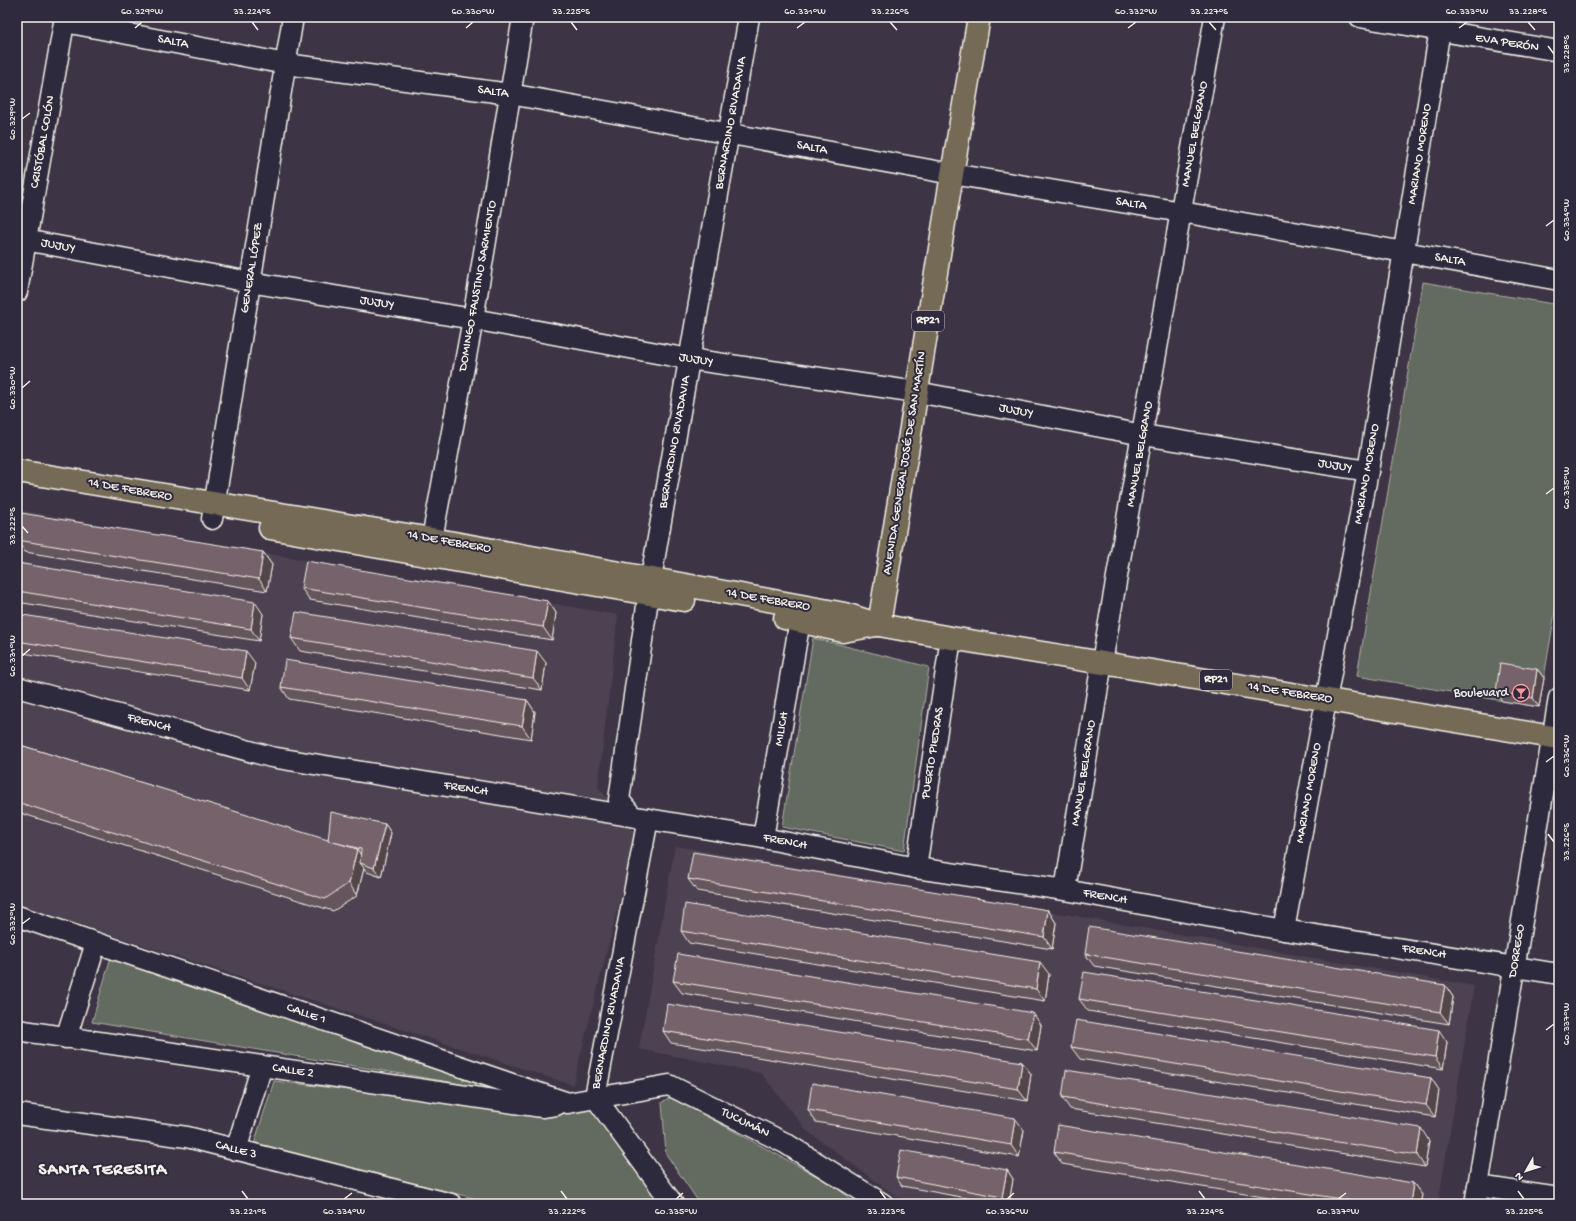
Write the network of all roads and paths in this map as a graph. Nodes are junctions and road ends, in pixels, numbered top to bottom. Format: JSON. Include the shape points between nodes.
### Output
{"nodes":[{"id":1,"x":293,"y":17,"type":"edge"},
{"id":2,"x":523,"y":17,"type":"edge"},
{"id":3,"x":749,"y":17,"type":"edge"},
{"id":4,"x":979,"y":17,"type":"edge"},
{"id":5,"x":1215,"y":17,"type":"edge"},
{"id":6,"x":1360,"y":17,"type":"edge"},
{"id":7,"x":65,"y":19,"type":"edge"},
{"id":8,"x":1440,"y":24,"type":"edge"},
{"id":9,"x":1559,"y":51,"type":"edge"},
{"id":10,"x":286,"y":64,"type":"junction"},
{"id":11,"x":510,"y":94,"type":"junction"},
{"id":12,"x":730,"y":133,"type":"junction"},
{"id":13,"x":952,"y":174,"type":"junction"},
{"id":14,"x":1182,"y":212,"type":"junction"},
{"id":15,"x":25,"y":240,"type":"junction"},
{"id":16,"x":1404,"y":252,"type":"junction"},
{"id":17,"x":1559,"y":280,"type":"edge"},
{"id":18,"x":250,"y":282,"type":"junction"},
{"id":19,"x":17,"y":292,"type":"edge"},
{"id":20,"x":473,"y":319,"type":"junction"},
{"id":21,"x":689,"y":359,"type":"junction"},
{"id":22,"x":917,"y":392,"type":"junction"},
{"id":23,"x":1144,"y":435,"type":"junction"},
{"id":24,"x":17,"y":471,"type":"edge"},
{"id":25,"x":1368,"y":471,"type":"junction"},
{"id":26,"x":17,"y":484,"type":"edge"},
{"id":27,"x":214,"y":511,"type":"junction"},
{"id":28,"x":431,"y":547,"type":"junction"},
{"id":29,"x":650,"y":586,"type":"junction"},
{"id":30,"x":800,"y":620,"type":"junction"},
{"id":31,"x":879,"y":625,"type":"junction"},
{"id":32,"x":951,"y":638,"type":"junction"},
{"id":33,"x":1102,"y":662,"type":"junction"},
{"id":34,"x":17,"y":687,"type":"edge"},
{"id":35,"x":1326,"y":698,"type":"junction"},
{"id":36,"x":1559,"y":698,"type":"edge"},
{"id":37,"x":1556,"y":737,"type":"edge"},
{"id":38,"x":640,"y":818,"type":"junction"},
{"id":39,"x":763,"y":838,"type":"junction"},
{"id":40,"x":916,"y":868,"type":"junction"},
{"id":41,"x":1065,"y":890,"type":"junction"},
{"id":42,"x":17,"y":916,"type":"edge"},
{"id":43,"x":1284,"y":930,"type":"junction"},
{"id":44,"x":96,"y":943,"type":"junction"},
{"id":45,"x":1515,"y":966,"type":"junction"},
{"id":46,"x":1559,"y":974,"type":"edge"},
{"id":47,"x":17,"y":1030,"type":"edge"},
{"id":48,"x":66,"y":1038,"type":"junction"},
{"id":49,"x":262,"y":1066,"type":"junction"},
{"id":50,"x":595,"y":1097,"type":"junction"},
{"id":51,"x":568,"y":1103,"type":"junction"},
{"id":52,"x":17,"y":1114,"type":"edge"},
{"id":53,"x":236,"y":1150,"type":"junction"},
{"id":54,"x":1476,"y":1195,"type":"edge"},
{"id":55,"x":1559,"y":1198,"type":"edge"},
{"id":56,"x":451,"y":1204,"type":"edge"},
{"id":57,"x":672,"y":1204,"type":"edge"},
{"id":58,"x":883,"y":1204,"type":"edge"}],
"edges":[{"from":1,"to":10,"type":"street","name":"GENERAL LÓPEZ"},
{"from":2,"to":11,"type":"street","name":"DOMINGO FAUSTINO SARMIENTO"},
{"from":3,"to":12,"type":"street","name":"BERNARDINO RIVADAVIA"},
{"from":4,"to":13,"type":"main road","name":"AVENIDA GENERAL JOSÉ DE SAN MARTÍN","number":"RP21"},
{"from":5,"to":14,"type":"street","name":"MANUEL BELGRANO"},
{"from":6,"to":8,"type":"street","name":"EVA PERÓN"},
{"from":7,"to":10,"type":"street","name":"SALTA"},
{"from":7,"to":15,"type":"street","name":"CRISTÓBAL COLÓN"},
{"from":8,"to":9,"type":"street","name":"EVA PERÓN"},
{"from":8,"to":16,"type":"street","name":"MARIANO MORENO"},
{"from":10,"to":11,"type":"street","name":"SALTA"},
{"from":10,"to":18,"type":"street","name":"GENERAL LÓPEZ"},
{"from":11,"to":12,"type":"street","name":"SALTA"},
{"from":11,"to":20,"type":"street","name":"DOMINGO FAUSTINO SARMIENTO"},
{"from":12,"to":13,"type":"street","name":"SALTA"},
{"from":12,"to":21,"type":"street","name":"BERNARDINO RIVADAVIA"},
{"from":13,"to":14,"type":"street","name":"SALTA"},
{"from":13,"to":22,"type":"main road","name":"AVENIDA GENERAL JOSÉ DE SAN MARTÍN","number":"RP21"},
{"from":14,"to":16,"type":"street","name":"SALTA"},
{"from":14,"to":23,"type":"street","name":"MANUEL BELGRANO"},
{"from":15,"to":18,"type":"street","name":"JUJUY"},
{"from":15,"to":19,"type":"street","name":"CRISTÓBAL COLÓN"},
{"from":16,"to":17,"type":"street","name":"SALTA"},
{"from":16,"to":25,"type":"street","name":"MARIANO MORENO"},
{"from":18,"to":20,"type":"street","name":"JUJUY"},
{"from":18,"to":27,"type":"street","name":"GENERAL LÓPEZ"},
{"from":20,"to":21,"type":"street","name":"JUJUY"},
{"from":20,"to":28,"type":"street","name":"DOMINGO FAUSTINO SARMIENTO"},
{"from":21,"to":22,"type":"street","name":"JUJUY"},
{"from":21,"to":29,"type":"street","name":"BERNARDINO RIVADAVIA"},
{"from":22,"to":23,"type":"street","name":"JUJUY"},
{"from":22,"to":31,"type":"main road","name":"AVENIDA GENERAL JOSÉ DE SAN MARTÍN","number":"RP21"},
{"from":23,"to":25,"type":"street","name":"JUJUY"},
{"from":23,"to":33,"type":"street","name":"MANUEL BELGRANO"},
{"from":24,"to":27,"type":"main road","name":"14 DE FEBRERO"},
{"from":25,"to":35,"type":"street","name":"MARIANO MORENO"},
{"from":26,"to":27,"type":"main road","name":"14 DE FEBRERO"},
{"from":27,"to":28,"type":"main road","name":"14 DE FEBRERO"},
{"from":28,"to":29,"type":"main road","name":"14 DE FEBRERO"},
{"from":29,"to":30,"type":"main road","name":"14 DE FEBRERO"},
{"from":29,"to":31,"type":"main road","name":"14 DE FEBRERO","via":[[845,614]]},
{"from":29,"to":38,"type":"street","name":"BERNARDINO RIVADAVIA","via":[[618,800]]},
{"from":30,"to":31,"type":"main road","name":"14 DE FEBRERO","via":[[843,631]]},
{"from":30,"to":39,"type":"street","name":"MILICH"},
{"from":31,"to":32,"type":"main road","name":"14 DE FEBRERO","number":"RP21"},
{"from":32,"to":33,"type":"main road","name":"14 DE FEBRERO","number":"RP21"},
{"from":32,"to":40,"type":"street","name":"PUERTO PIEDRAS"},
{"from":33,"to":35,"type":"main road","name":"14 DE FEBRERO","number":"RP21"},
{"from":33,"to":41,"type":"street","name":"MANUEL BELGRANO"},
{"from":34,"to":38,"type":"street","name":"FRENCH","via":[[271,757]]},
{"from":35,"to":37,"type":"main road","name":"14 DE FEBRERO","number":"RP21"},
{"from":35,"to":43,"type":"street","name":"MARIANO MORENO"},
{"from":36,"to":37,"type":"street","name":"DORREGO"},
{"from":37,"to":45,"type":"street","name":"DORREGO"},
{"from":38,"to":39,"type":"street","name":"FRENCH"},
{"from":38,"to":50,"type":"street","name":"BERNARDINO RIVADAVIA"},
{"from":39,"to":40,"type":"street","name":"FRENCH"},
{"from":40,"to":41,"type":"street","name":"FRENCH"},
{"from":41,"to":43,"type":"street","name":"FRENCH"},
{"from":42,"to":44,"type":"street","name":"CALLE 1"},
{"from":43,"to":45,"type":"street","name":"FRENCH"},
{"from":44,"to":48,"type":"street"},
{"from":44,"to":51,"type":"street","name":"CALLE 1"},
{"from":45,"to":46,"type":"street","name":"FRENCH"},
{"from":45,"to":54,"type":"street","name":"DORREGO"},
{"from":47,"to":48,"type":"street","name":"CALLE 2"},
{"from":48,"to":49,"type":"street","name":"CALLE 2"},
{"from":49,"to":51,"type":"street","name":"CALLE 2","via":[[542,1107]]},
{"from":49,"to":53,"type":"street"},
{"from":50,"to":51,"type":"street"},
{"from":50,"to":57,"type":"street","name":"BERNARDINO RIVADAVIA"},
{"from":50,"to":58,"type":"street","name":"TUCUMÁN","via":[[669,1085],[785,1143]]},
{"from":52,"to":53,"type":"street","name":"CALLE 3","via":[[187,1138]]},
{"from":53,"to":56,"type":"street","name":"CALLE 3"},
{"from":54,"to":55,"type":"street"}]}
